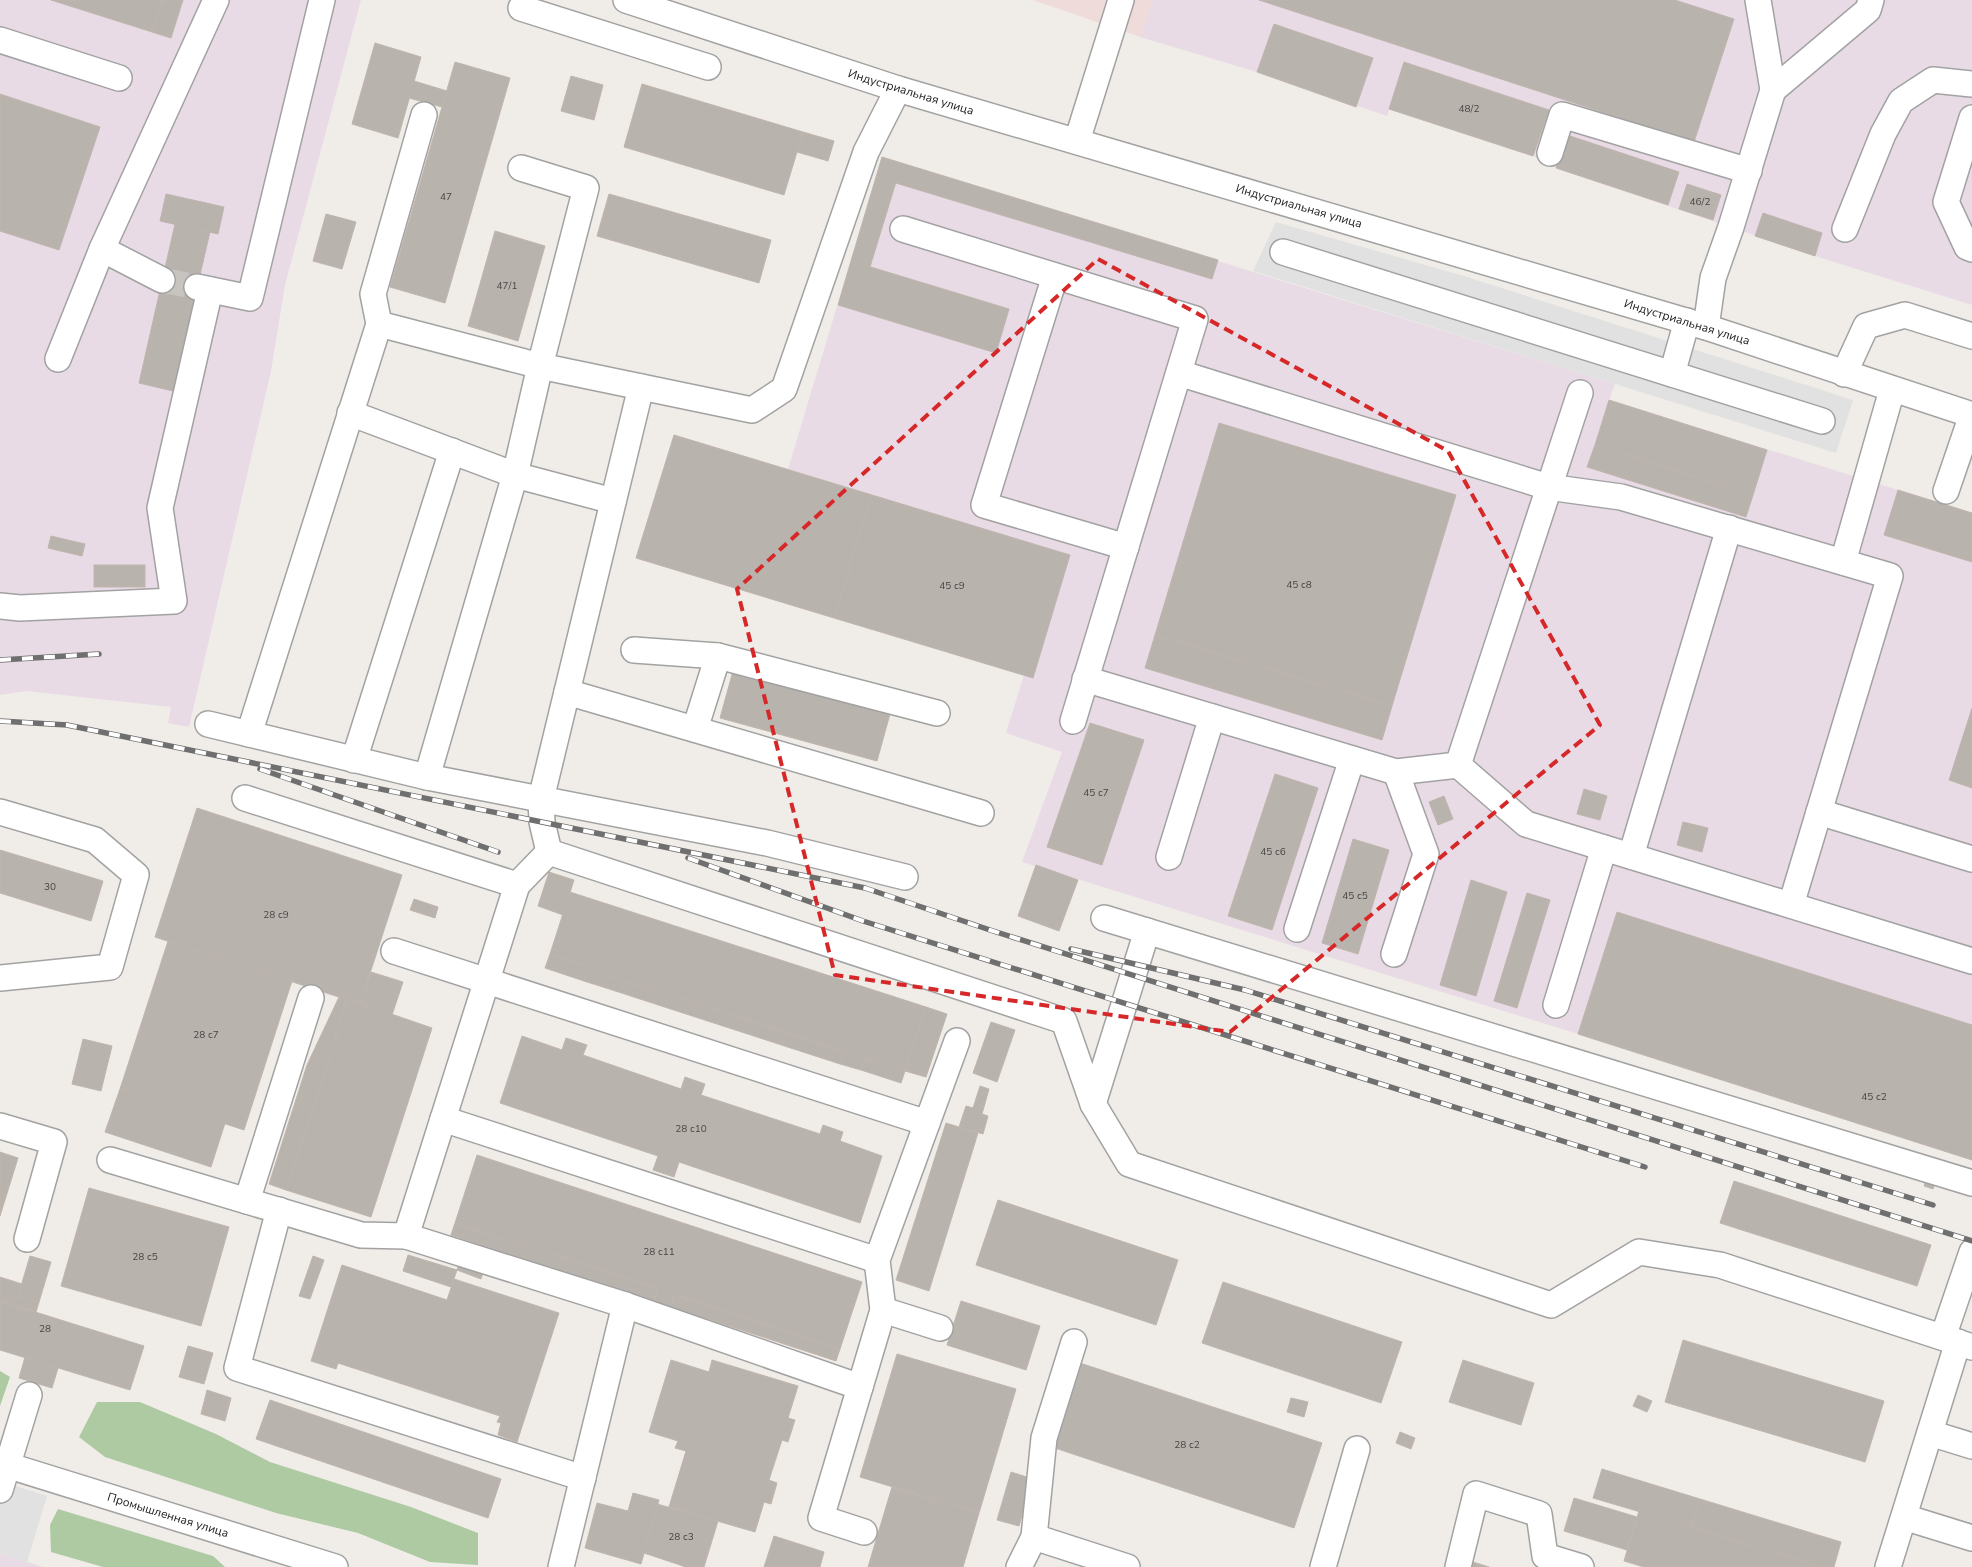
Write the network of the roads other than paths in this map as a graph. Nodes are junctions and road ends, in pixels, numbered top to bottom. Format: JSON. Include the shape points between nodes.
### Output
{"nodes":[{"id":1,"x":216,"y":0,"type":"edge"},
{"id":2,"x":322,"y":0,"type":"edge"},
{"id":3,"x":626,"y":0,"type":"edge"},
{"id":4,"x":1121,"y":0,"type":"edge"},
{"id":5,"x":1758,"y":0,"type":"edge"},
{"id":6,"x":1870,"y":0,"type":"edge"},
{"id":7,"x":521,"y":8,"type":"dead end"},
{"id":8,"x":0,"y":40,"type":"edge"},
{"id":9,"x":708,"y":67,"type":"dead end"},
{"id":10,"x":119,"y":78,"type":"dead end"},
{"id":11,"x":1972,"y":84,"type":"edge"},
{"id":12,"x":898,"y":89,"type":"junction"},
{"id":13,"x":1773,"y":90,"type":"junction"},
{"id":14,"x":424,"y":115,"type":"dead end"},
{"id":15,"x":1972,"y":118,"type":"edge"},
{"id":16,"x":1076,"y":140,"type":"junction"},
{"id":17,"x":1550,"y":153,"type":"dead end"},
{"id":18,"x":521,"y":168,"type":"dead end"},
{"id":19,"x":1749,"y":171,"type":"junction"},
{"id":20,"x":903,"y":229,"type":"dead end"},
{"id":21,"x":1845,"y":230,"type":"dead end"},
{"id":22,"x":102,"y":249,"type":"junction"},
{"id":23,"x":1972,"y":249,"type":"edge"},
{"id":24,"x":1283,"y":252,"type":"dead end"},
{"id":25,"x":1055,"y":276,"type":"junction"},
{"id":26,"x":162,"y":280,"type":"tunnel mouth"},
{"id":27,"x":379,"y":324,"type":"junction"},
{"id":28,"x":1697,"y":324,"type":"junction"},
{"id":29,"x":1972,"y":336,"type":"edge"},
{"id":30,"x":58,"y":359,"type":"dead end"},
{"id":31,"x":540,"y":366,"type":"junction"},
{"id":32,"x":1179,"y":373,"type":"junction"},
{"id":33,"x":1672,"y":374,"type":"junction"},
{"id":34,"x":1844,"y":374,"type":"junction"},
{"id":35,"x":641,"y":387,"type":"junction"},
{"id":36,"x":1892,"y":390,"type":"junction"},
{"id":37,"x":1580,"y":393,"type":"dead end"},
{"id":38,"x":350,"y":413,"type":"junction"},
{"id":39,"x":1972,"y":415,"type":"edge"},
{"id":40,"x":1822,"y":421,"type":"dead end"},
{"id":41,"x":452,"y":451,"type":"junction"},
{"id":42,"x":515,"y":475,"type":"junction"},
{"id":43,"x":1548,"y":487,"type":"junction"},
{"id":44,"x":1946,"y":491,"type":"dead end"},
{"id":45,"x":613,"y":502,"type":"junction"},
{"id":46,"x":1729,"y":528,"type":"junction"},
{"id":47,"x":1126,"y":547,"type":"junction"},
{"id":48,"x":1843,"y":562,"type":"junction"},
{"id":49,"x":0,"y":606,"type":"edge"},
{"id":50,"x":634,"y":650,"type":"dead end"},
{"id":51,"x":718,"y":656,"type":"junction"},
{"id":52,"x":1085,"y":678,"type":"junction"},
{"id":53,"x":567,"y":692,"type":"junction"},
{"id":54,"x":937,"y":713,"type":"dead end"},
{"id":55,"x":1212,"y":717,"type":"junction"},
{"id":56,"x":1072,"y":721,"type":"dead end"},
{"id":57,"x":208,"y":724,"type":"dead end"},
{"id":58,"x":695,"y":729,"type":"junction"},
{"id":59,"x":249,"y":734,"type":"junction"},
{"id":60,"x":1352,"y":759,"type":"junction"},
{"id":61,"x":354,"y":760,"type":"junction"},
{"id":62,"x":1458,"y":765,"type":"junction"},
{"id":63,"x":1396,"y":772,"type":"junction"},
{"id":64,"x":427,"y":777,"type":"junction"},
{"id":65,"x":245,"y":798,"type":"dead end"},
{"id":66,"x":541,"y":799,"type":"junction"},
{"id":67,"x":0,"y":812,"type":"edge"},
{"id":68,"x":1818,"y":812,"type":"junction"},
{"id":69,"x":981,"y":813,"type":"dead end"},
{"id":70,"x":1604,"y":848,"type":"junction"},
{"id":71,"x":549,"y":852,"type":"junction"},
{"id":72,"x":1631,"y":856,"type":"junction"},
{"id":73,"x":1169,"y":857,"type":"dead end"},
{"id":74,"x":1972,"y":859,"type":"edge"},
{"id":75,"x":905,"y":877,"type":"dead end"},
{"id":76,"x":517,"y":886,"type":"junction"},
{"id":77,"x":1791,"y":905,"type":"junction"},
{"id":78,"x":1104,"y":918,"type":"dead end"},
{"id":79,"x":1297,"y":929,"type":"dead end"},
{"id":80,"x":1147,"y":931,"type":"junction"},
{"id":81,"x":394,"y":952,"type":"dead end"},
{"id":82,"x":1394,"y":954,"type":"dead end"},
{"id":83,"x":1972,"y":961,"type":"edge"},
{"id":84,"x":0,"y":978,"type":"edge"},
{"id":85,"x":486,"y":982,"type":"junction"},
{"id":86,"x":311,"y":998,"type":"dead end"},
{"id":87,"x":1556,"y":1006,"type":"dead end"},
{"id":88,"x":957,"y":1042,"type":"dead end"},
{"id":89,"x":1093,"y":1104,"type":"junction"},
{"id":90,"x":443,"y":1119,"type":"junction"},
{"id":91,"x":927,"y":1123,"type":"junction"},
{"id":92,"x":0,"y":1126,"type":"edge"},
{"id":93,"x":110,"y":1160,"type":"dead end"},
{"id":94,"x":1972,"y":1184,"type":"edge"},
{"id":95,"x":248,"y":1201,"type":"junction"},
{"id":96,"x":279,"y":1210,"type":"junction"},
{"id":97,"x":406,"y":1236,"type":"junction"},
{"id":98,"x":27,"y":1239,"type":"dead end"},
{"id":99,"x":1972,"y":1252,"type":"edge"},
{"id":100,"x":877,"y":1260,"type":"junction"},
{"id":101,"x":625,"y":1305,"type":"junction"},
{"id":102,"x":883,"y":1310,"type":"junction"},
{"id":103,"x":940,"y":1328,"type":"dead end"},
{"id":104,"x":1074,"y":1342,"type":"dead end"},
{"id":105,"x":1958,"y":1342,"type":"edge"},
{"id":106,"x":860,"y":1387,"type":"junction"},
{"id":107,"x":29,"y":1395,"type":"dead end"},
{"id":108,"x":1930,"y":1433,"type":"junction"},
{"id":109,"x":1972,"y":1446,"type":"edge"},
{"id":110,"x":1357,"y":1449,"type":"dead end"},
{"id":111,"x":4,"y":1464,"type":"edge"},
{"id":112,"x":583,"y":1478,"type":"junction"},
{"id":113,"x":0,"y":1490,"type":"edge"},
{"id":114,"x":1904,"y":1517,"type":"junction"},
{"id":115,"x":864,"y":1532,"type":"dead end"},
{"id":116,"x":1034,"y":1537,"type":"junction"},
{"id":117,"x":1972,"y":1538,"type":"edge"},
{"id":118,"x":274,"y":1558,"type":"edge"},
{"id":119,"x":335,"y":1567,"type":"edge"},
{"id":120,"x":561,"y":1567,"type":"edge"},
{"id":121,"x":1019,"y":1567,"type":"edge"},
{"id":122,"x":1127,"y":1567,"type":"edge"},
{"id":123,"x":1323,"y":1567,"type":"edge"},
{"id":124,"x":1458,"y":1567,"type":"edge"},
{"id":125,"x":1581,"y":1567,"type":"edge"},
{"id":126,"x":1888,"y":1567,"type":"edge"}],
"edges":[{"from":1,"to":22,"type":"street"},
{"from":2,"to":49,"type":"street","via":[[250,298],[203,289],[160,508],[174,602]]},
{"from":3,"to":12,"type":"street","name":"Индустриальная улица"},
{"from":4,"to":16,"type":"street"},
{"from":5,"to":13,"type":"street"},
{"from":6,"to":13,"type":"street","via":[[1868,10]]},
{"from":7,"to":9,"type":"street"},
{"from":8,"to":10,"type":"street"},
{"from":11,"to":21,"type":"street","via":[[1933,80],[1901,101],[1883,134]]},
{"from":12,"to":16,"type":"street","name":"Индустриальная улица"},
{"from":12,"to":35,"type":"street","via":[[866,152],[784,390],[752,410]]},
{"from":13,"to":19,"type":"street"},
{"from":14,"to":27,"type":"street","via":[[373,294]]},
{"from":15,"to":23,"type":"street","via":[[1946,202],[1967,247]]},
{"from":16,"to":28,"type":"street","name":"Индустриальная улица"},
{"from":17,"to":19,"type":"street","via":[[1562,115]]},
{"from":18,"to":31,"type":"street","via":[[586,188]]},
{"from":19,"to":28,"type":"street"},
{"from":20,"to":25,"type":"street"},
{"from":22,"to":26,"type":"street"},
{"from":22,"to":30,"type":"street"},
{"from":24,"to":33,"type":"street"},
{"from":25,"to":32,"type":"street","via":[[1196,319]]},
{"from":25,"to":47,"type":"street","via":[[984,505]]},
{"from":27,"to":31,"type":"street"},
{"from":27,"to":38,"type":"street"},
{"from":28,"to":33,"type":"street"},
{"from":28,"to":34,"type":"street","name":"Индустриальная улица"},
{"from":29,"to":34,"type":"street","via":[[1905,315],[1866,326]]},
{"from":31,"to":35,"type":"street"},
{"from":31,"to":42,"type":"street"},
{"from":32,"to":43,"type":"street"},
{"from":32,"to":47,"type":"street"},
{"from":33,"to":40,"type":"street"},
{"from":34,"to":36,"type":"street","name":"Индустриальная улица"},
{"from":35,"to":45,"type":"street"},
{"from":36,"to":39,"type":"street","name":"Индустриальная улица"},
{"from":36,"to":48,"type":"street"},
{"from":37,"to":43,"type":"street"},
{"from":38,"to":41,"type":"street"},
{"from":38,"to":59,"type":"street"},
{"from":39,"to":44,"type":"street"},
{"from":41,"to":42,"type":"street"},
{"from":41,"to":61,"type":"street"},
{"from":42,"to":45,"type":"street"},
{"from":42,"to":64,"type":"street"},
{"from":43,"to":46,"type":"street","via":[[1621,497]]},
{"from":43,"to":62,"type":"street"},
{"from":45,"to":53,"type":"street"},
{"from":46,"to":48,"type":"street"},
{"from":46,"to":72,"type":"street"},
{"from":47,"to":52,"type":"street"},
{"from":48,"to":68,"type":"street","via":[[1890,576]]},
{"from":50,"to":51,"type":"street"},
{"from":51,"to":54,"type":"street"},
{"from":51,"to":58,"type":"street"},
{"from":52,"to":55,"type":"street"},
{"from":52,"to":56,"type":"street"},
{"from":53,"to":58,"type":"street"},
{"from":53,"to":66,"type":"street"},
{"from":55,"to":60,"type":"street"},
{"from":55,"to":73,"type":"street"},
{"from":57,"to":59,"type":"street"},
{"from":58,"to":69,"type":"street"},
{"from":59,"to":61,"type":"street"},
{"from":60,"to":63,"type":"street"},
{"from":60,"to":79,"type":"street"},
{"from":61,"to":64,"type":"street"},
{"from":62,"to":63,"type":"street"},
{"from":62,"to":70,"type":"street","via":[[1526,824]]},
{"from":63,"to":82,"type":"street","via":[[1426,854]]},
{"from":64,"to":66,"type":"street"},
{"from":65,"to":76,"type":"street"},
{"from":66,"to":71,"type":"street"},
{"from":66,"to":75,"type":"street","via":[[767,843]]},
{"from":67,"to":84,"type":"street","via":[[95,840],[136,875],[110,967]]},
{"from":68,"to":74,"type":"street"},
{"from":68,"to":77,"type":"street"},
{"from":70,"to":72,"type":"street"},
{"from":70,"to":87,"type":"street"},
{"from":71,"to":76,"type":"street"},
{"from":71,"to":89,"type":"street","via":[[1064,1021]]},
{"from":72,"to":77,"type":"street"},
{"from":76,"to":85,"type":"street"},
{"from":77,"to":83,"type":"street"},
{"from":78,"to":80,"type":"street"},
{"from":80,"to":89,"type":"street"},
{"from":80,"to":94,"type":"street"},
{"from":81,"to":85,"type":"street"},
{"from":85,"to":90,"type":"street"},
{"from":85,"to":91,"type":"street"},
{"from":86,"to":95,"type":"street"},
{"from":88,"to":91,"type":"street"},
{"from":89,"to":105,"type":"street","via":[[1129,1164],[1551,1306],[1639,1252],[1720,1265]]},
{"from":90,"to":97,"type":"street"},
{"from":90,"to":100,"type":"street"},
{"from":91,"to":100,"type":"street"},
{"from":92,"to":98,"type":"street","via":[[54,1142]]},
{"from":93,"to":95,"type":"street"},
{"from":95,"to":96,"type":"street"},
{"from":96,"to":97,"type":"street","via":[[361,1235]]},
{"from":96,"to":112,"type":"street","via":[[237,1368]]},
{"from":97,"to":101,"type":"street"},
{"from":99,"to":105,"type":"street"},
{"from":100,"to":102,"type":"street"},
{"from":101,"to":106,"type":"street"},
{"from":101,"to":112,"type":"street"},
{"from":102,"to":103,"type":"street"},
{"from":102,"to":106,"type":"street"},
{"from":104,"to":116,"type":"street","via":[[1044,1438]]},
{"from":105,"to":108,"type":"street"},
{"from":106,"to":115,"type":"street","via":[[821,1518]]},
{"from":107,"to":111,"type":"street"},
{"from":108,"to":109,"type":"street"},
{"from":108,"to":114,"type":"street"},
{"from":110,"to":123,"type":"street"},
{"from":111,"to":113,"type":"street"},
{"from":111,"to":118,"type":"street","name":"Промышленная улица"},
{"from":112,"to":120,"type":"street"},
{"from":114,"to":117,"type":"street"},
{"from":114,"to":126,"type":"street"},
{"from":116,"to":121,"type":"street"},
{"from":116,"to":122,"type":"street"},
{"from":118,"to":119,"type":"street","name":"Промышленная улица"},
{"from":124,"to":125,"type":"street","via":[[1476,1494],[1539,1514],[1545,1556]]}]}
